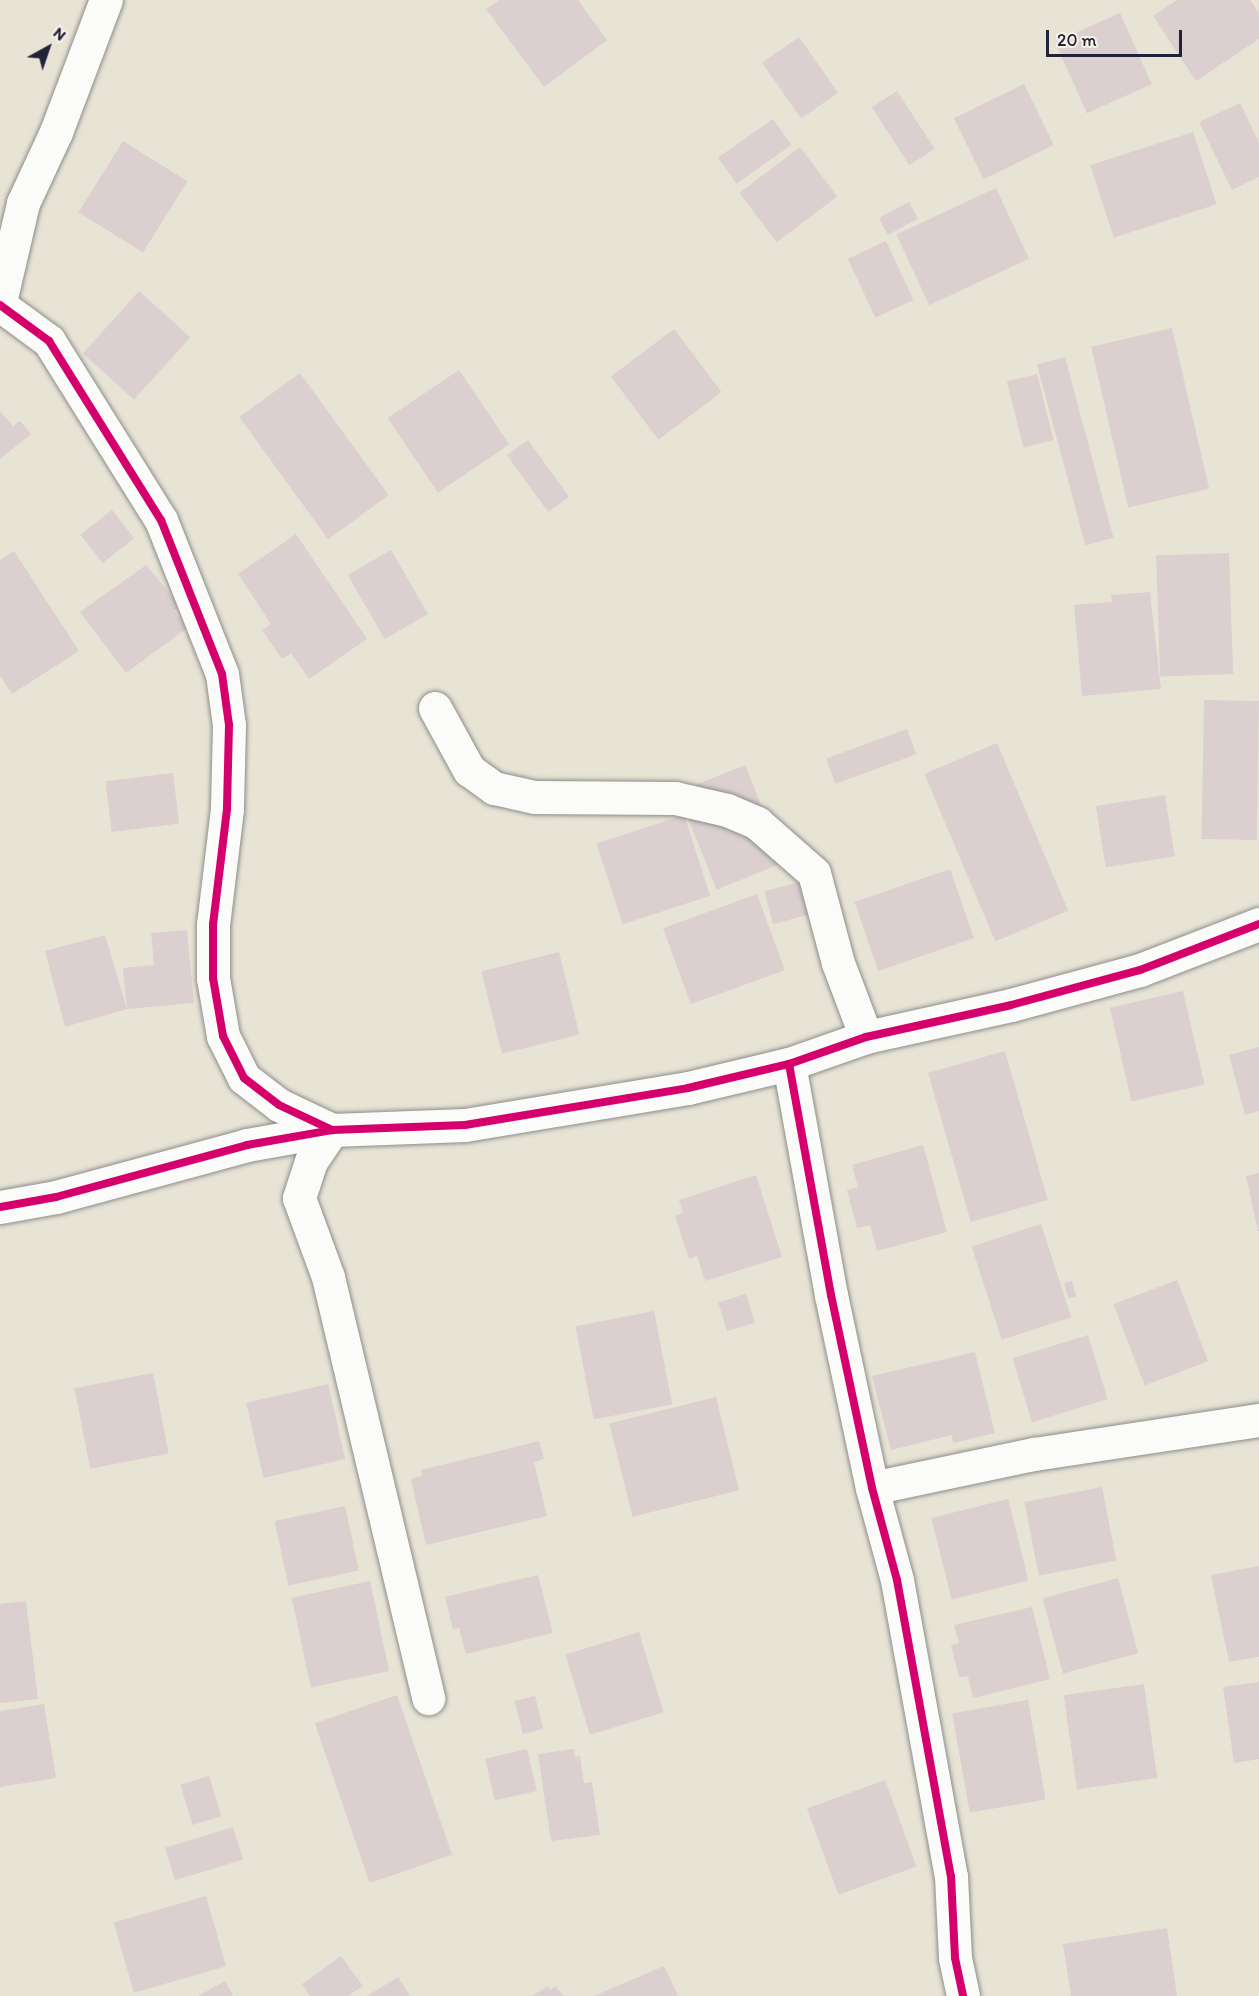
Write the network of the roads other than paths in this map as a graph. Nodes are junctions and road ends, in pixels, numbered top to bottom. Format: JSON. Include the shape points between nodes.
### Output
{"nodes":[{"id":1,"x":106,"y":0,"type":"edge"},
{"id":2,"x":0,"y":303,"type":"edge"},
{"id":3,"x":435,"y":708,"type":"dead end"},
{"id":4,"x":1259,"y":924,"type":"edge"},
{"id":5,"x":866,"y":1037,"type":"junction"},
{"id":6,"x":789,"y":1064,"type":"junction"},
{"id":7,"x":332,"y":1130,"type":"junction"},
{"id":8,"x":0,"y":1207,"type":"edge"},
{"id":9,"x":1259,"y":1420,"type":"edge"},
{"id":10,"x":872,"y":1488,"type":"junction"},
{"id":11,"x":428,"y":1698,"type":"dead end"},
{"id":12,"x":963,"y":1996,"type":"edge"}],
"edges":[{"from":1,"to":2,"type":"street","via":[[56,132],[23,203]]},
{"from":2,"to":7,"type":"street","via":[[49,340],[162,520],[222,674],[229,725],[227,809],[213,924],[213,978],[223,1036],[244,1078],[279,1106]]},
{"from":3,"to":5,"type":"street","via":[[469,770],[494,788],[535,797],[675,798],[728,810],[757,823],[814,873],[838,963]]},
{"from":4,"to":5,"type":"street","via":[[1140,970],[1011,1005]]},
{"from":5,"to":6,"type":"street"},
{"from":6,"to":7,"type":"street","via":[[627,1100],[465,1125]]},
{"from":6,"to":10,"type":"street"},
{"from":7,"to":8,"type":"street","via":[[247,1145],[68,1194]]},
{"from":7,"to":11,"type":"street","via":[[312,1161],[299,1198],[328,1277]]},
{"from":9,"to":10,"type":"street","via":[[1034,1454]]},
{"from":10,"to":12,"type":"street","via":[[897,1580],[951,1876],[956,1958]]}]}
